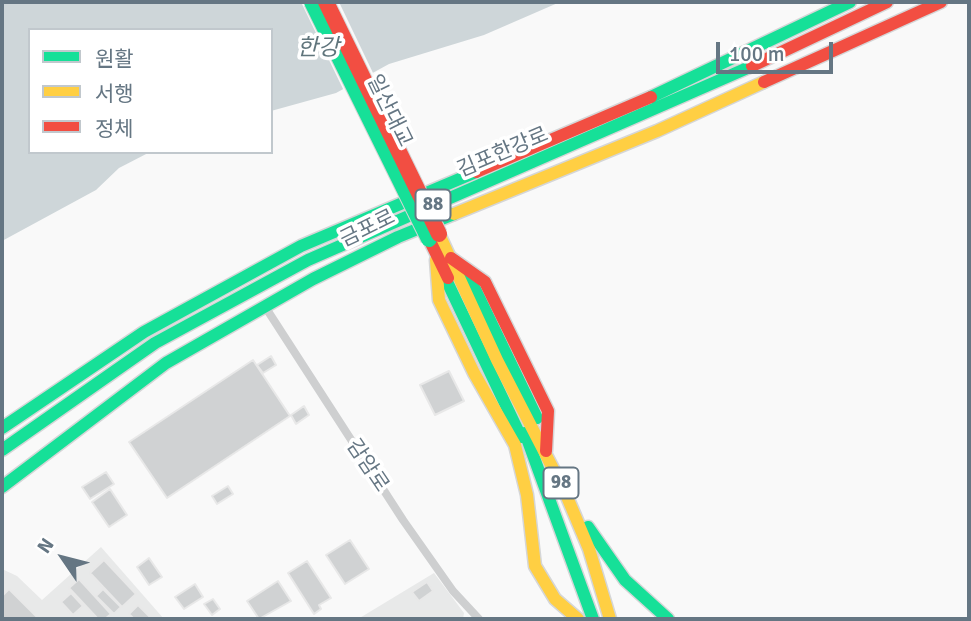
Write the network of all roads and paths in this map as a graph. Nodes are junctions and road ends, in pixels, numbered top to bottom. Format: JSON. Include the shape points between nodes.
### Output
{"nodes":[{"id":1,"x":312,"y":2,"type":"edge"},
{"id":2,"x":326,"y":2,"type":"edge"},
{"id":3,"x":849,"y":2,"type":"edge"},
{"id":4,"x":887,"y":2,"type":"edge"},
{"id":5,"x":941,"y":2,"type":"edge"},
{"id":6,"x":439,"y":246,"type":"junction"},
{"id":7,"x":264,"y":305,"type":"junction"},
{"id":8,"x":2,"y":428,"type":"edge"},
{"id":9,"x":515,"y":445,"type":"junction"},
{"id":10,"x":542,"y":449,"type":"junction"},
{"id":11,"x":2,"y":450,"type":"edge"},
{"id":12,"x":2,"y":487,"type":"edge"},
{"id":13,"x":565,"y":492,"type":"junction"},
{"id":14,"x":600,"y":614,"type":"edge"},
{"id":15,"x":475,"y":618,"type":"edge"},
{"id":16,"x":578,"y":619,"type":"edge"},
{"id":17,"x":668,"y":619,"type":"edge"}],
"edges":[{"from":1,"to":6,"type":"main road","name":"일산대교","number":"98","bridge":true},
{"from":2,"to":6,"type":"main road","name":"일산대교","number":"98","bridge":true},
{"from":3,"to":8,"type":"main road","name":"김포한강로","number":"88","via":[[659,94],[301,246],[144,332]]},
{"from":4,"to":11,"type":"main road","name":"김포한강로","number":"88","via":[[688,97],[297,265],[155,343]]},
{"from":5,"to":7,"type":"main road","name":"금포로","via":[[668,126],[398,237]]},
{"from":6,"to":9,"type":"main road","via":[[434,304],[500,434]]},
{"from":6,"to":10,"type":"main road","number":"98"},
{"from":6,"to":10,"type":"main road","via":[[485,282],[548,411]]},
{"from":7,"to":12,"type":"main road","name":"금포로","via":[[166,363]]},
{"from":7,"to":15,"type":"street","name":"감암로","via":[[403,520]]},
{"from":9,"to":10,"type":"main road"},
{"from":9,"to":16,"type":"main road","via":[[527,495],[535,566],[547,590]]},
{"from":10,"to":13,"type":"main road","number":"98"},
{"from":10,"to":14,"type":"main road","number":"98"},
{"from":13,"to":14,"type":"main road","number":"98","via":[[589,549]]},
{"from":13,"to":17,"type":"main road","via":[[614,565]]}]}
